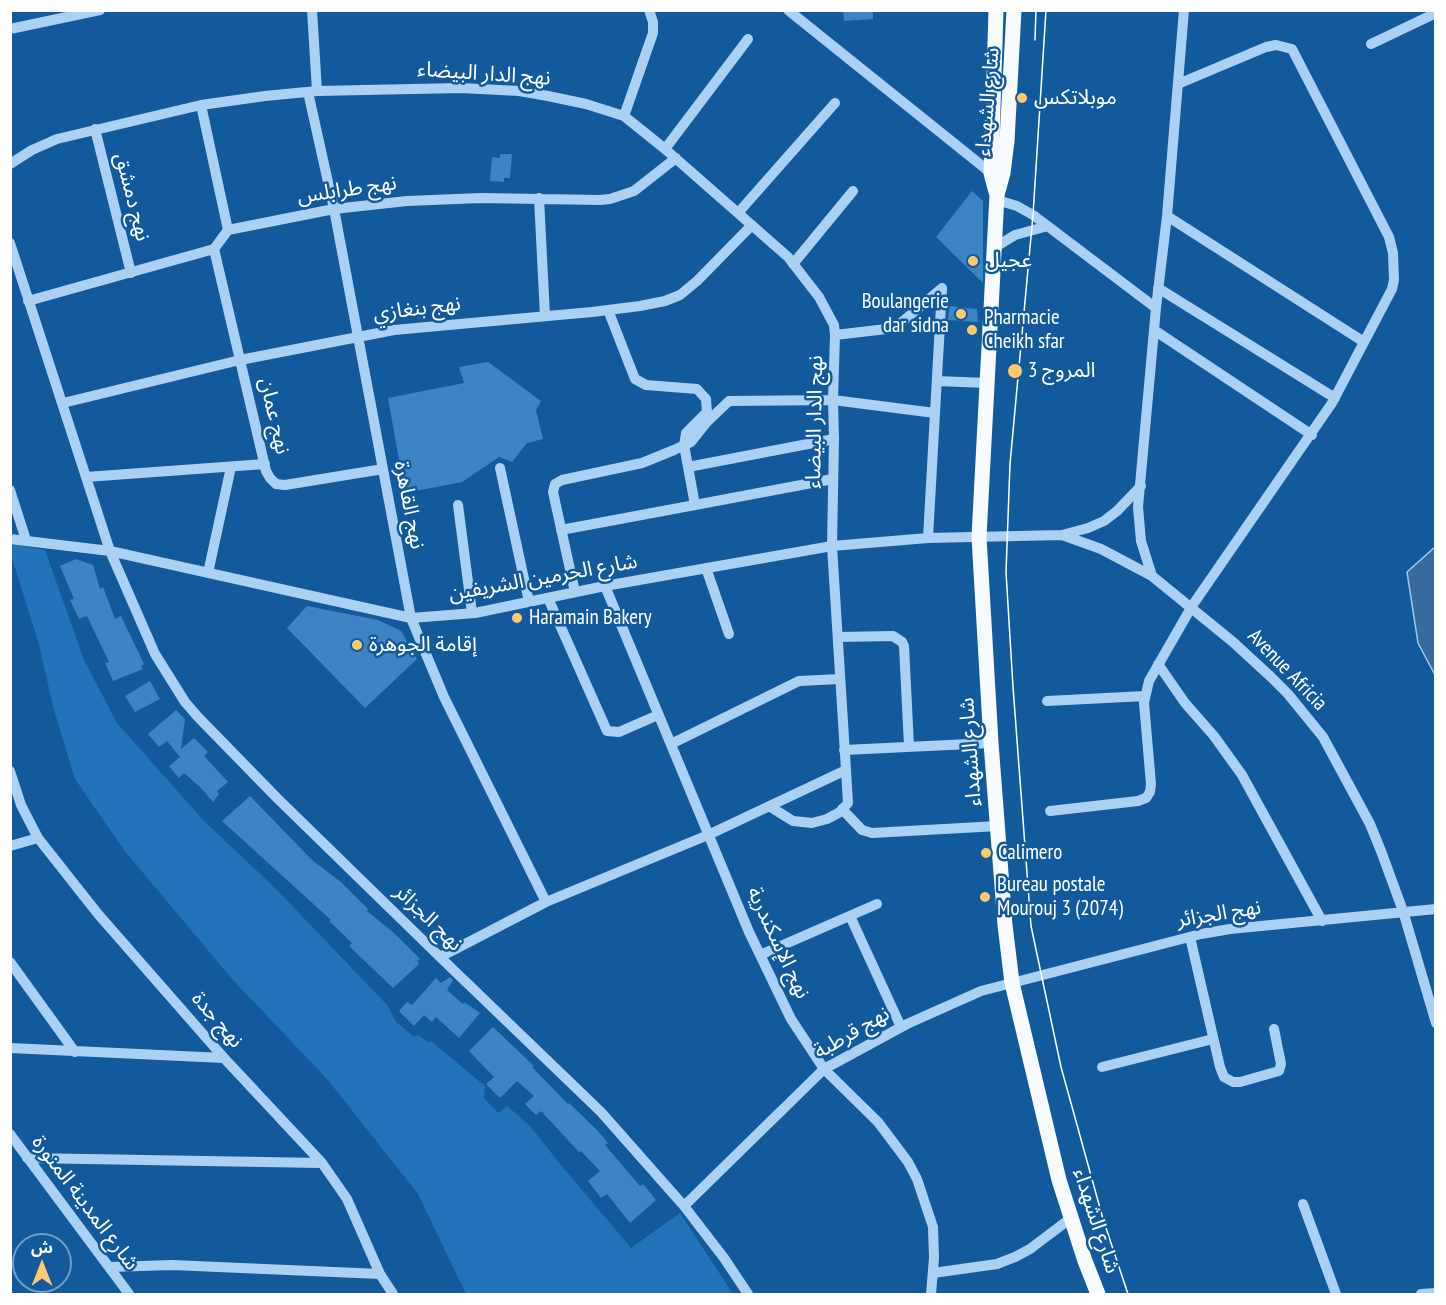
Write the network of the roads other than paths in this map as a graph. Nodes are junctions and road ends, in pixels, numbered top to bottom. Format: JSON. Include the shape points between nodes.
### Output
{"nodes":[{"id":1,"x":100,"y":10,"type":"edge"},
{"id":2,"x":312,"y":10,"type":"edge"},
{"id":3,"x":649,"y":10,"type":"edge"},
{"id":4,"x":788,"y":10,"type":"edge"},
{"id":5,"x":996,"y":10,"type":"edge"},
{"id":6,"x":1014,"y":10,"type":"edge"},
{"id":7,"x":1184,"y":10,"type":"edge"},
{"id":8,"x":1436,"y":12,"type":"edge"},
{"id":9,"x":10,"y":29,"type":"edge"},
{"id":10,"x":748,"y":39,"type":"dead end"},
{"id":11,"x":1371,"y":44,"type":"dead end"},
{"id":12,"x":1178,"y":84,"type":"junction"},
{"id":13,"x":313,"y":91,"type":"junction"},
{"id":14,"x":835,"y":103,"type":"dead end"},
{"id":15,"x":201,"y":105,"type":"junction"},
{"id":16,"x":624,"y":116,"type":"junction"},
{"id":17,"x":95,"y":129,"type":"junction"},
{"id":18,"x":665,"y":149,"type":"junction"},
{"id":19,"x":676,"y":158,"type":"junction"},
{"id":20,"x":10,"y":164,"type":"edge"},
{"id":21,"x":997,"y":173,"type":"junction"},
{"id":22,"x":853,"y":191,"type":"dead end"},
{"id":23,"x":539,"y":198,"type":"junction"},
{"id":24,"x":997,"y":198,"type":"junction"},
{"id":25,"x":334,"y":209,"type":"junction"},
{"id":26,"x":738,"y":213,"type":"junction"},
{"id":27,"x":1167,"y":216,"type":"junction"},
{"id":28,"x":752,"y":225,"type":"junction"},
{"id":29,"x":1048,"y":226,"type":"junction"},
{"id":30,"x":228,"y":230,"type":"junction"},
{"id":31,"x":10,"y":243,"type":"edge"},
{"id":32,"x":994,"y":248,"type":"junction"},
{"id":33,"x":214,"y":249,"type":"junction"},
{"id":34,"x":793,"y":264,"type":"junction"},
{"id":35,"x":131,"y":273,"type":"junction"},
{"id":36,"x":1158,"y":288,"type":"junction"},
{"id":37,"x":28,"y":301,"type":"junction"},
{"id":38,"x":1156,"y":308,"type":"junction"},
{"id":39,"x":608,"y":310,"type":"junction"},
{"id":40,"x":545,"y":316,"type":"junction"},
{"id":41,"x":1154,"y":330,"type":"junction"},
{"id":42,"x":835,"y":335,"type":"junction"},
{"id":43,"x":357,"y":337,"type":"junction"},
{"id":44,"x":1364,"y":342,"type":"junction"},
{"id":45,"x":240,"y":360,"type":"junction"},
{"id":46,"x":937,"y":381,"type":"junction"},
{"id":47,"x":987,"y":383,"type":"junction"},
{"id":48,"x":1335,"y":398,"type":"junction"},
{"id":49,"x":832,"y":400,"type":"junction"},
{"id":50,"x":63,"y":403,"type":"junction"},
{"id":51,"x":935,"y":413,"type":"junction"},
{"id":52,"x":1311,"y":435,"type":"junction"},
{"id":53,"x":834,"y":439,"type":"junction"},
{"id":54,"x":684,"y":446,"type":"junction"},
{"id":55,"x":265,"y":464,"type":"junction"},
{"id":56,"x":231,"y":467,"type":"junction"},
{"id":57,"x":688,"y":467,"type":"junction"},
{"id":58,"x":500,"y":468,"type":"dead end"},
{"id":59,"x":383,"y":469,"type":"junction"},
{"id":60,"x":86,"y":477,"type":"junction"},
{"id":61,"x":833,"y":479,"type":"junction"},
{"id":62,"x":1141,"y":486,"type":"junction"},
{"id":63,"x":10,"y":490,"type":"edge"},
{"id":64,"x":458,"y":505,"type":"dead end"},
{"id":65,"x":695,"y":505,"type":"junction"},
{"id":66,"x":561,"y":530,"type":"junction"},
{"id":67,"x":1062,"y":536,"type":"junction"},
{"id":68,"x":979,"y":537,"type":"junction"},
{"id":69,"x":928,"y":538,"type":"junction"},
{"id":70,"x":10,"y":539,"type":"edge"},
{"id":71,"x":26,"y":540,"type":"junction"},
{"id":72,"x":832,"y":546,"type":"junction"},
{"id":73,"x":110,"y":551,"type":"junction"},
{"id":74,"x":706,"y":568,"type":"junction"},
{"id":75,"x":208,"y":573,"type":"junction"},
{"id":76,"x":1152,"y":576,"type":"junction"},
{"id":77,"x":605,"y":586,"type":"junction"},
{"id":78,"x":575,"y":592,"type":"junction"},
{"id":79,"x":548,"y":598,"type":"junction"},
{"id":80,"x":529,"y":602,"type":"junction"},
{"id":81,"x":1192,"y":606,"type":"junction"},
{"id":82,"x":472,"y":613,"type":"junction"},
{"id":83,"x":411,"y":618,"type":"junction"},
{"id":84,"x":729,"y":634,"type":"dead end"},
{"id":85,"x":837,"y":637,"type":"junction"},
{"id":86,"x":1158,"y":664,"type":"junction"},
{"id":87,"x":840,"y":679,"type":"junction"},
{"id":88,"x":1145,"y":696,"type":"junction"},
{"id":89,"x":1047,"y":701,"type":"dead end"},
{"id":90,"x":658,"y":715,"type":"junction"},
{"id":91,"x":991,"y":743,"type":"junction"},
{"id":92,"x":671,"y":744,"type":"junction"},
{"id":93,"x":909,"y":746,"type":"junction"},
{"id":94,"x":844,"y":750,"type":"junction"},
{"id":95,"x":846,"y":770,"type":"junction"},
{"id":96,"x":10,"y":771,"type":"edge"},
{"id":97,"x":769,"y":806,"type":"junction"},
{"id":98,"x":842,"y":809,"type":"junction"},
{"id":99,"x":1050,"y":811,"type":"dead end"},
{"id":100,"x":998,"y":826,"type":"junction"},
{"id":101,"x":708,"y":835,"type":"junction"},
{"id":102,"x":38,"y":838,"type":"junction"},
{"id":103,"x":10,"y":846,"type":"edge"},
{"id":104,"x":546,"y":902,"type":"junction"},
{"id":105,"x":877,"y":904,"type":"dead end"},
{"id":106,"x":1436,"y":909,"type":"edge"},
{"id":107,"x":1403,"y":911,"type":"junction"},
{"id":108,"x":850,"y":916,"type":"junction"},
{"id":109,"x":1322,"y":921,"type":"junction"},
{"id":110,"x":1190,"y":937,"type":"junction"},
{"id":111,"x":760,"y":955,"type":"junction"},
{"id":112,"x":440,"y":957,"type":"junction"},
{"id":113,"x":10,"y":962,"type":"edge"},
{"id":114,"x":1012,"y":983,"type":"junction"},
{"id":115,"x":1430,"y":984,"type":"edge"},
{"id":116,"x":1436,"y":1023,"type":"edge"},
{"id":117,"x":900,"y":1027,"type":"junction"},
{"id":118,"x":1274,"y":1029,"type":"dead end"},
{"id":119,"x":1213,"y":1040,"type":"junction"},
{"id":120,"x":10,"y":1048,"type":"edge"},
{"id":121,"x":75,"y":1052,"type":"junction"},
{"id":122,"x":224,"y":1058,"type":"junction"},
{"id":123,"x":1102,"y":1067,"type":"dead end"},
{"id":124,"x":824,"y":1069,"type":"junction"},
{"id":125,"x":10,"y":1134,"type":"edge"},
{"id":126,"x":27,"y":1158,"type":"junction"},
{"id":127,"x":322,"y":1163,"type":"junction"},
{"id":128,"x":1303,"y":1204,"type":"dead end"},
{"id":129,"x":684,"y":1206,"type":"junction"},
{"id":130,"x":1071,"y":1218,"type":"junction"},
{"id":131,"x":109,"y":1267,"type":"junction"},
{"id":132,"x":933,"y":1273,"type":"junction"},
{"id":133,"x":380,"y":1274,"type":"junction"},
{"id":134,"x":1436,"y":1293,"type":"edge"},
{"id":135,"x":129,"y":1294,"type":"edge"},
{"id":136,"x":393,"y":1294,"type":"edge"},
{"id":137,"x":748,"y":1294,"type":"edge"},
{"id":138,"x":931,"y":1294,"type":"edge"},
{"id":139,"x":1098,"y":1294,"type":"edge"},
{"id":140,"x":1336,"y":1294,"type":"edge"},
{"id":141,"x":1421,"y":1294,"type":"edge"}],
"edges":[{"from":1,"to":9,"type":"street"},
{"from":2,"to":13,"type":"street","name":"نهج القاهرة"},
{"from":3,"to":16,"type":"street","via":[[653,33]]},
{"from":4,"to":21,"type":"street"},
{"from":5,"to":21,"type":"main road","name":"شارع الشهداء"},
{"from":6,"to":21,"type":"main road","name":"شارع الشهداء","via":[[1013,55]]},
{"from":7,"to":12,"type":"street"},
{"from":8,"to":11,"type":"street"},
{"from":10,"to":18,"type":"street"},
{"from":12,"to":27,"type":"street"},
{"from":12,"to":44,"type":"street","via":[[1266,47],[1292,49],[1389,237],[1393,253],[1392,289]]},
{"from":13,"to":15,"type":"street","name":"نهج الدار البيضاء"},
{"from":13,"to":16,"type":"street","name":"نهج الدار البيضاء","via":[[461,88],[519,92],[586,104]]},
{"from":13,"to":25,"type":"street","name":"نهج القاهرة"},
{"from":14,"to":26,"type":"street"},
{"from":15,"to":17,"type":"street","name":"نهج الدار البيضاء"},
{"from":15,"to":30,"type":"street"},
{"from":16,"to":18,"type":"street","name":"نهج الدار البيضاء"},
{"from":17,"to":20,"type":"street","name":"نهج الدار البيضاء","via":[[57,139]]},
{"from":17,"to":35,"type":"street","name":"نهج دمشق"},
{"from":18,"to":19,"type":"street","name":"نهج الدار البيضاء"},
{"from":19,"to":23,"type":"street","name":"نهج طرابلس","via":[[623,196],[600,200]]},
{"from":19,"to":26,"type":"street","name":"نهج الدار البيضاء"},
{"from":21,"to":24,"type":"main road","name":"شارع الشهداء"},
{"from":22,"to":34,"type":"street"},
{"from":23,"to":25,"type":"street","name":"نهج طرابلس","via":[[407,201]]},
{"from":23,"to":40,"type":"street"},
{"from":24,"to":29,"type":"street","via":[[1026,210]]},
{"from":24,"to":32,"type":"main road","name":"شارع الشهداء"},
{"from":25,"to":30,"type":"street","name":"نهج طرابلس"},
{"from":25,"to":43,"type":"street","name":"نهج القاهرة"},
{"from":26,"to":28,"type":"street","name":"نهج الدار البيضاء"},
{"from":27,"to":36,"type":"street"},
{"from":27,"to":44,"type":"street"},
{"from":28,"to":34,"type":"street","name":"نهج الدار البيضاء"},
{"from":28,"to":39,"type":"street","name":"نهج بنغازي","via":[[680,295]]},
{"from":29,"to":32,"type":"street","via":[[1015,235]]},
{"from":29,"to":38,"type":"street"},
{"from":30,"to":33,"type":"street"},
{"from":31,"to":37,"type":"street","name":"نهج الجزائر"},
{"from":32,"to":47,"type":"main road","name":"شارع الشهداء"},
{"from":33,"to":35,"type":"street"},
{"from":33,"to":45,"type":"street","name":"نهج عمان"},
{"from":34,"to":42,"type":"street","name":"نهج الدار البيضاء","via":[[819,297]]},
{"from":35,"to":37,"type":"street"},
{"from":36,"to":38,"type":"street"},
{"from":36,"to":48,"type":"street"},
{"from":37,"to":50,"type":"street","name":"نهج الجزائر"},
{"from":38,"to":41,"type":"street"},
{"from":39,"to":40,"type":"street","name":"نهج بنغازي"},
{"from":39,"to":54,"type":"street","via":[[635,379],[646,385],[697,389],[706,399],[707,412],[686,433]]},
{"from":40,"to":43,"type":"street","name":"نهج بنغازي","via":[[411,327]]},
{"from":41,"to":52,"type":"street"},
{"from":41,"to":62,"type":"street"},
{"from":42,"to":46,"type":"street","via":[[895,328],[942,288]]},
{"from":42,"to":49,"type":"street","name":"نهج الدار البيضاء"},
{"from":43,"to":45,"type":"street","name":"نهج بنغازي"},
{"from":43,"to":59,"type":"street","name":"نهج القاهرة"},
{"from":44,"to":48,"type":"street"},
{"from":45,"to":50,"type":"street","name":"نهج بنغازي"},
{"from":45,"to":55,"type":"street","name":"نهج عمان"},
{"from":46,"to":47,"type":"street"},
{"from":46,"to":51,"type":"street"},
{"from":47,"to":68,"type":"main road","name":"شارع الشهداء"},
{"from":48,"to":52,"type":"street"},
{"from":49,"to":51,"type":"street"},
{"from":49,"to":53,"type":"street","name":"نهج الدار البيضاء"},
{"from":49,"to":54,"type":"street","via":[[729,401]]},
{"from":50,"to":60,"type":"street","name":"نهج الجزائر"},
{"from":51,"to":69,"type":"street"},
{"from":52,"to":81,"type":"street"},
{"from":53,"to":57,"type":"street"},
{"from":53,"to":61,"type":"street","name":"نهج الدار البيضاء"},
{"from":54,"to":57,"type":"street"},
{"from":54,"to":66,"type":"street","via":[[642,463],[555,484],[553,492]]},
{"from":55,"to":56,"type":"street"},
{"from":55,"to":59,"type":"street","name":"نهج عمان","via":[[270,478],[285,485]]},
{"from":56,"to":60,"type":"street"},
{"from":56,"to":75,"type":"street"},
{"from":57,"to":65,"type":"street"},
{"from":58,"to":80,"type":"street"},
{"from":59,"to":83,"type":"street","name":"نهج القاهرة"},
{"from":60,"to":73,"type":"street","name":"نهج الجزائر"},
{"from":61,"to":65,"type":"street"},
{"from":61,"to":72,"type":"street","name":"نهج الدار البيضاء"},
{"from":62,"to":67,"type":"street","via":[[1104,521]]},
{"from":62,"to":76,"type":"street","via":[[1141,541]]},
{"from":63,"to":71,"type":"street"},
{"from":64,"to":82,"type":"street"},
{"from":65,"to":66,"type":"street"},
{"from":66,"to":78,"type":"street"},
{"from":67,"to":68,"type":"street","name":"Avenue Africia"},
{"from":67,"to":76,"type":"street","name":"Avenue Africia","via":[[1101,549]]},
{"from":68,"to":69,"type":"street","name":"شارع الحرمين الشريفين"},
{"from":68,"to":91,"type":"main road","name":"شارع الشهداء"},
{"from":69,"to":72,"type":"street","name":"شارع الحرمين الشريفين"},
{"from":70,"to":71,"type":"street","name":"شارع الحرمين الشريفين"},
{"from":71,"to":73,"type":"street","name":"شارع الحرمين الشريفين"},
{"from":72,"to":74,"type":"street","name":"شارع الحرمين الشريفين"},
{"from":72,"to":85,"type":"street","name":"نهج الدار البيضاء"},
{"from":73,"to":75,"type":"street","name":"شارع الحرمين الشريفين"},
{"from":73,"to":112,"type":"street","name":"نهج الجزائر","via":[[155,654],[191,710]]},
{"from":74,"to":77,"type":"street","name":"شارع الحرمين الشريفين"},
{"from":74,"to":84,"type":"street"},
{"from":75,"to":83,"type":"street","name":"شارع الحرمين الشريفين"},
{"from":76,"to":81,"type":"street","name":"Avenue Africia"},
{"from":77,"to":78,"type":"street","name":"شارع الحرمين الشريفين"},
{"from":77,"to":90,"type":"street","name":"نهج الإسكندرية"},
{"from":78,"to":79,"type":"street","name":"شارع الحرمين الشريفين"},
{"from":79,"to":80,"type":"street","name":"شارع الحرمين الشريفين"},
{"from":79,"to":90,"type":"street","via":[[607,731],[619,732]]},
{"from":80,"to":82,"type":"street","name":"شارع الحرمين الشريفين"},
{"from":81,"to":86,"type":"street"},
{"from":81,"to":107,"type":"street","name":"Avenue Africia","via":[[1288,694],[1323,737],[1370,825]]},
{"from":82,"to":83,"type":"street","name":"شارع الحرمين الشريفين"},
{"from":83,"to":104,"type":"street","name":"نهج القاهرة","via":[[444,697]]},
{"from":85,"to":87,"type":"street","name":"نهج الدار البيضاء"},
{"from":85,"to":93,"type":"street","via":[[893,636],[902,642]]},
{"from":86,"to":88,"type":"street"},
{"from":86,"to":109,"type":"street","via":[[1242,774]]},
{"from":87,"to":92,"type":"street","via":[[798,681]]},
{"from":87,"to":94,"type":"street","name":"نهج الدار البيضاء"},
{"from":88,"to":89,"type":"street"},
{"from":88,"to":99,"type":"street","via":[[1151,784],[1146,798]]},
{"from":90,"to":92,"type":"street","name":"نهج الإسكندرية"},
{"from":91,"to":93,"type":"street"},
{"from":91,"to":100,"type":"main road","name":"شارع الشهداء"},
{"from":92,"to":101,"type":"street","name":"نهج الإسكندرية"},
{"from":93,"to":94,"type":"street"},
{"from":94,"to":95,"type":"street","name":"نهج الدار البيضاء"},
{"from":95,"to":97,"type":"street"},
{"from":95,"to":98,"type":"street","name":"نهج الدار البيضاء","via":[[848,803]]},
{"from":96,"to":102,"type":"street","name":"نهج جدة"},
{"from":97,"to":98,"type":"street","via":[[801,823],[827,819]]},
{"from":97,"to":101,"type":"street"},
{"from":98,"to":100,"type":"street","via":[[866,832]]},
{"from":100,"to":114,"type":"main road","name":"شارع الشهداء"},
{"from":101,"to":104,"type":"street"},
{"from":101,"to":111,"type":"street","name":"نهج الإسكندرية"},
{"from":102,"to":103,"type":"street"},
{"from":102,"to":122,"type":"street","name":"نهج جدة","via":[[98,914]]},
{"from":104,"to":112,"type":"street"},
{"from":105,"to":108,"type":"street"},
{"from":106,"to":107,"type":"street","name":"نهج الجزائر"},
{"from":107,"to":109,"type":"street","name":"نهج الجزائر"},
{"from":107,"to":115,"type":"street","name":"Avenue Africia"},
{"from":108,"to":111,"type":"street"},
{"from":108,"to":117,"type":"street"},
{"from":109,"to":110,"type":"street","name":"نهج الجزائر","via":[[1230,929]]},
{"from":110,"to":114,"type":"street","name":"نهج الجزائر"},
{"from":110,"to":119,"type":"street"},
{"from":111,"to":124,"type":"street","name":"نهج الإسكندرية","via":[[791,1019]]},
{"from":112,"to":129,"type":"street","name":"نهج الجزائر","via":[[602,1112]]},
{"from":113,"to":121,"type":"street"},
{"from":114,"to":117,"type":"street","name":"نهج قرطبة","via":[[981,991]]},
{"from":114,"to":130,"type":"main road","name":"شارع الشهداء"},
{"from":115,"to":116,"type":"street","name":"Avenue Africia"},
{"from":117,"to":124,"type":"street","name":"نهج قرطبة"},
{"from":118,"to":119,"type":"street","via":[[1279,1071],[1240,1082],[1224,1077]]},
{"from":119,"to":123,"type":"street"},
{"from":120,"to":121,"type":"street"},
{"from":121,"to":122,"type":"street"},
{"from":122,"to":127,"type":"street","name":"نهج جدة"},
{"from":124,"to":129,"type":"street","name":"نهج قرطبة"},
{"from":124,"to":132,"type":"street","name":"نهج الإسكندرية","via":[[878,1122],[908,1162],[933,1227]]},
{"from":125,"to":126,"type":"street","name":"شارع المدينة المنورة"},
{"from":126,"to":127,"type":"street"},
{"from":126,"to":131,"type":"street","name":"شارع المدينة المنورة"},
{"from":127,"to":133,"type":"street","name":"نهج جدة","via":[[347,1199]]},
{"from":128,"to":140,"type":"street"},
{"from":129,"to":137,"type":"street","name":"نهج الجزائر"},
{"from":130,"to":132,"type":"street","via":[[1015,1257],[997,1264]]},
{"from":130,"to":139,"type":"main road","name":"شارع الشهداء"},
{"from":131,"to":133,"type":"street"},
{"from":131,"to":135,"type":"street","name":"شارع المدينة المنورة"},
{"from":132,"to":138,"type":"street","name":"نهج الإسكندرية"},
{"from":133,"to":136,"type":"street","name":"نهج جدة"},
{"from":134,"to":141,"type":"street"}]}
